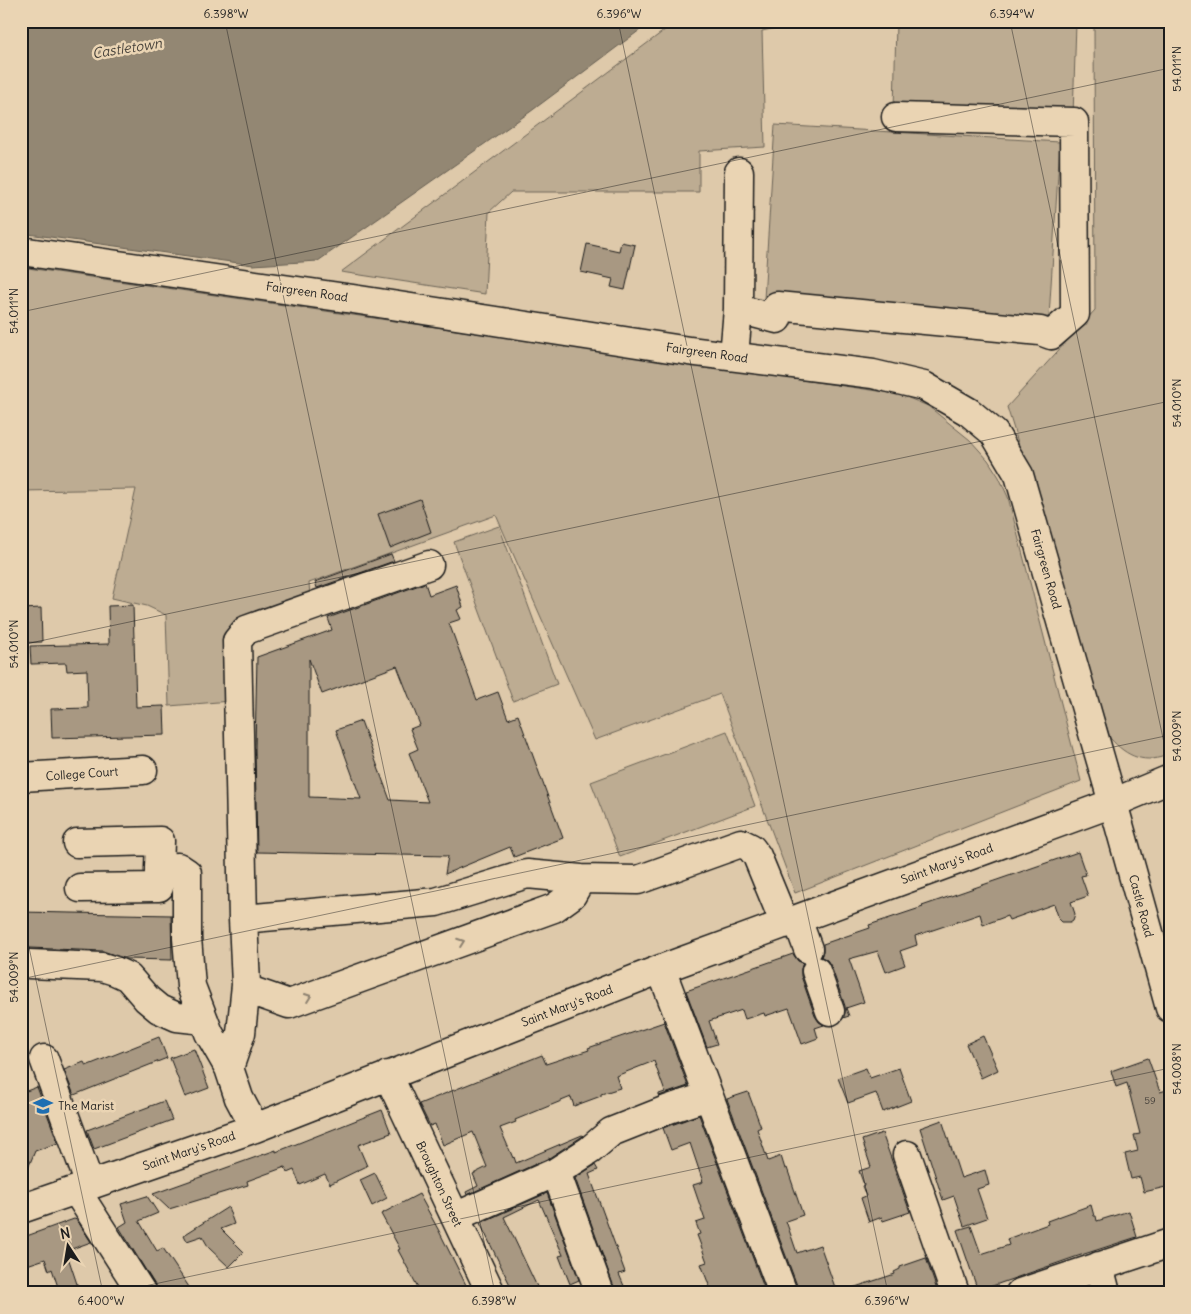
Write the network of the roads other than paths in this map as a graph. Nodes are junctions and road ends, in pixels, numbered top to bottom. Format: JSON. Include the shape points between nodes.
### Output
{"nodes":[{"id":1,"x":896,"y":117,"type":"dead end"},
{"id":2,"x":739,"y":172,"type":"dead end"},
{"id":3,"x":21,"y":251,"type":"edge"},
{"id":4,"x":738,"y":309,"type":"junction"},
{"id":5,"x":734,"y":356,"type":"junction"},
{"id":6,"x":429,"y":565,"type":"dead end"},
{"id":7,"x":143,"y":770,"type":"dead end"},
{"id":8,"x":21,"y":777,"type":"edge"},
{"id":9,"x":1170,"y":778,"type":"edge"},
{"id":10,"x":1113,"y":803,"type":"junction"},
{"id":11,"x":77,"y":843,"type":"dead end"},
{"id":12,"x":159,"y":868,"type":"junction"},
{"id":13,"x":581,"y":878,"type":"junction"},
{"id":14,"x":80,"y":888,"type":"dead end"},
{"id":15,"x":243,"y":919,"type":"junction"},
{"id":16,"x":791,"y":922,"type":"junction"},
{"id":17,"x":1160,"y":934,"type":"edge"},
{"id":18,"x":29,"y":964,"type":"dead end"},
{"id":19,"x":661,"y":970,"type":"junction"},
{"id":20,"x":246,"y":989,"type":"junction"},
{"id":21,"x":1170,"y":1008,"type":"edge"},
{"id":22,"x":830,"y":1011,"type":"dead end"},
{"id":23,"x":204,"y":1020,"type":"junction"},
{"id":24,"x":44,"y":1058,"type":"dead end"},
{"id":25,"x":229,"y":1068,"type":"junction"},
{"id":26,"x":388,"y":1076,"type":"junction"},
{"id":27,"x":708,"y":1096,"type":"junction"},
{"id":28,"x":255,"y":1128,"type":"junction"},
{"id":29,"x":907,"y":1155,"type":"dead end"},
{"id":30,"x":556,"y":1172,"type":"junction"},
{"id":31,"x":83,"y":1188,"type":"junction"},
{"id":32,"x":21,"y":1209,"type":"edge"},
{"id":33,"x":455,"y":1217,"type":"junction"},
{"id":34,"x":1170,"y":1242,"type":"edge"},
{"id":35,"x":1099,"y":1266,"type":"junction"},
{"id":36,"x":142,"y":1293,"type":"edge"},
{"id":37,"x":491,"y":1293,"type":"edge"},
{"id":38,"x":600,"y":1293,"type":"edge"},
{"id":39,"x":783,"y":1293,"type":"edge"},
{"id":40,"x":954,"y":1293,"type":"edge"},
{"id":41,"x":1020,"y":1293,"type":"edge"},
{"id":42,"x":1106,"y":1293,"type":"edge"}],
"edges":[{"from":1,"to":4,"type":"street","via":[[1074,122],[1075,314],[1051,335],[1040,331],[777,306],[777,320]]},
{"from":2,"to":4,"type":"street"},
{"from":3,"to":5,"type":"street","name":"Fairgreen Road"},
{"from":4,"to":5,"type":"street"},
{"from":5,"to":10,"type":"street","name":"Fairgreen Road","via":[[873,374],[924,386],[969,412],[994,433],[1019,475]]},
{"from":6,"to":15,"type":"street","via":[[246,630],[237,641]]},
{"from":7,"to":8,"type":"street","name":"College Court"},
{"from":9,"to":10,"type":"street","name":"Saint Mary's Road"},
{"from":10,"to":16,"type":"street","name":"Saint Mary's Road"},
{"from":10,"to":17,"type":"street","name":"Castle Road"},
{"from":11,"to":12,"type":"street","via":[[160,841]]},
{"from":12,"to":14,"type":"street","via":[[159,887]]},
{"from":12,"to":23,"type":"street","via":[[178,867],[187,874],[190,986]]},
{"from":13,"to":15,"type":"street","via":[[527,874],[436,902]]},
{"from":13,"to":16,"type":"street","via":[[638,880],[741,843],[757,856]]},
{"from":20,"to":13,"type":"street","one_way":true,"via":[[289,1004],[554,908],[572,896]]},
{"from":15,"to":20,"type":"street"},
{"from":16,"to":19,"type":"street","name":"Saint Mary's Road"},
{"from":16,"to":22,"type":"street","via":[[812,960]]},
{"from":17,"to":21,"type":"street","name":"Castle Road"},
{"from":18,"to":23,"type":"street","via":[[109,968],[128,977],[159,1009],[177,1017]]},
{"from":19,"to":26,"type":"street","name":"Saint Mary's Road"},
{"from":19,"to":27,"type":"street"},
{"from":20,"to":25,"type":"street","via":[[241,1033]]},
{"from":23,"to":25,"type":"street"},
{"from":24,"to":31,"type":"street"},
{"from":25,"to":28,"type":"street","via":[[239,1098]]},
{"from":26,"to":28,"type":"street","name":"Saint Mary's Road"},
{"from":26,"to":33,"type":"street","name":"Broughton Street"},
{"from":27,"to":30,"type":"street","via":[[668,1108],[611,1132]]},
{"from":27,"to":39,"type":"street"},
{"from":28,"to":31,"type":"street","name":"Saint Mary's Road"},
{"from":29,"to":40,"type":"street"},
{"from":30,"to":33,"type":"street"},
{"from":30,"to":38,"type":"street"},
{"from":31,"to":32,"type":"street","name":"Saint Mary's Road"},
{"from":31,"to":36,"type":"street"},
{"from":33,"to":37,"type":"street","name":"Broughton Street"},
{"from":34,"to":35,"type":"street"},
{"from":35,"to":41,"type":"street"},
{"from":35,"to":42,"type":"street"}]}
